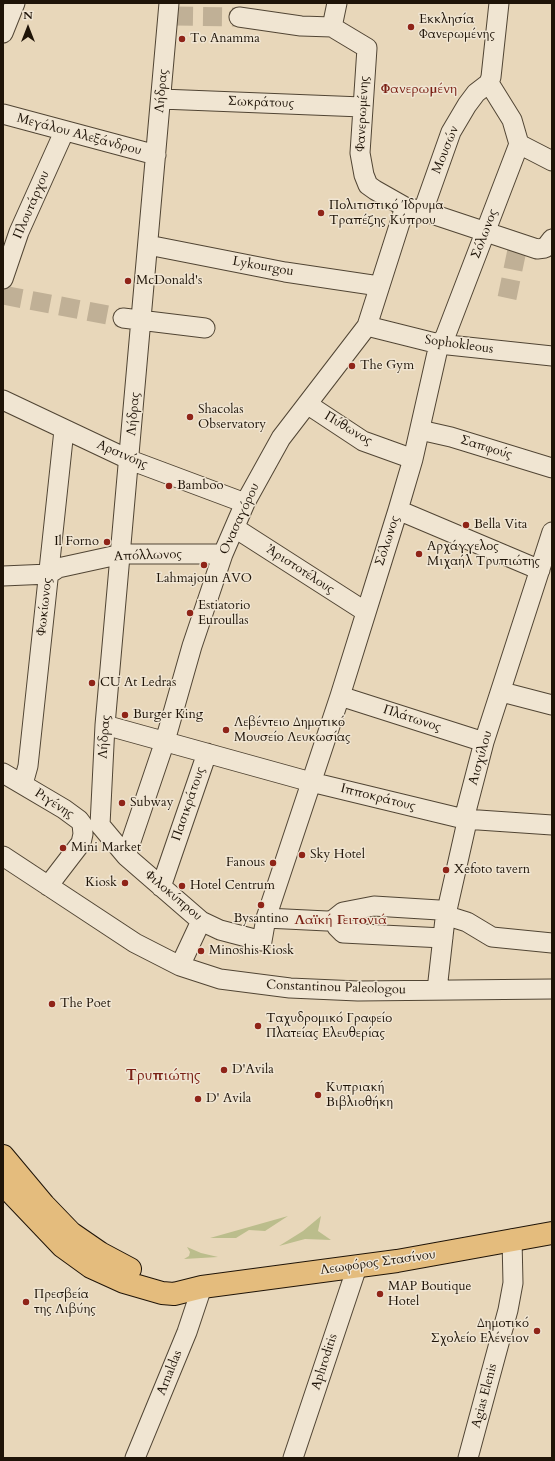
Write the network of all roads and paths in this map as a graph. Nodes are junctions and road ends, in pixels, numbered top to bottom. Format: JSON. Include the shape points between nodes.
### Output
{"nodes":[{"id":1,"x":15,"y":3,"type":"edge"},
{"id":2,"x":337,"y":3,"type":"edge"},
{"id":3,"x":499,"y":3,"type":"edge"},
{"id":4,"x":171,"y":12,"type":"edge"},
{"id":5,"x":238,"y":17,"type":"tunnel mouth"},
{"id":6,"x":332,"y":27,"type":"junction"},
{"id":7,"x":3,"y":33,"type":"edge"},
{"id":8,"x":488,"y":83,"type":"junction"},
{"id":9,"x":161,"y":99,"type":"junction"},
{"id":10,"x":362,"y":107,"type":"junction"},
{"id":11,"x":3,"y":114,"type":"edge"},
{"id":12,"x":64,"y":132,"type":"junction"},
{"id":13,"x":519,"y":144,"type":"junction"},
{"id":14,"x":156,"y":155,"type":"junction"},
{"id":15,"x":552,"y":161,"type":"edge"},
{"id":16,"x":414,"y":209,"type":"junction"},
{"id":17,"x":486,"y":232,"type":"junction"},
{"id":18,"x":552,"y":239,"type":"edge"},
{"id":19,"x":148,"y":245,"type":"junction"},
{"id":20,"x":3,"y":279,"type":"edge"},
{"id":21,"x":379,"y":286,"type":"junction"},
{"id":22,"x":122,"y":318,"type":"tunnel mouth"},
{"id":23,"x":142,"y":322,"type":"junction"},
{"id":24,"x":367,"y":326,"type":"junction"},
{"id":25,"x":205,"y":328,"type":"dead end"},
{"id":26,"x":439,"y":344,"type":"junction"},
{"id":27,"x":552,"y":356,"type":"edge"},
{"id":28,"x":3,"y":400,"type":"edge"},
{"id":29,"x":307,"y":404,"type":"junction"},
{"id":30,"x":420,"y":430,"type":"junction"},
{"id":31,"x":66,"y":431,"type":"junction"},
{"id":32,"x":413,"y":459,"type":"junction"},
{"id":33,"x":130,"y":460,"type":"junction"},
{"id":34,"x":552,"y":468,"type":"edge"},
{"id":35,"x":245,"y":503,"type":"junction"},
{"id":36,"x":398,"y":510,"type":"junction"},
{"id":37,"x":235,"y":528,"type":"junction"},
{"id":38,"x":552,"y":532,"type":"edge"},
{"id":39,"x":122,"y":554,"type":"junction"},
{"id":40,"x":223,"y":554,"type":"junction"},
{"id":41,"x":49,"y":574,"type":"junction"},
{"id":42,"x":3,"y":576,"type":"edge"},
{"id":43,"x":542,"y":582,"type":"edge"},
{"id":44,"x":366,"y":612,"type":"junction"},
{"id":45,"x":502,"y":692,"type":"junction"},
{"id":46,"x":340,"y":696,"type":"junction"},
{"id":47,"x":552,"y":705,"type":"edge"},
{"id":48,"x":105,"y":725,"type":"junction"},
{"id":49,"x":165,"y":741,"type":"junction"},
{"id":50,"x":484,"y":742,"type":"junction"},
{"id":51,"x":207,"y":753,"type":"junction"},
{"id":52,"x":3,"y":773,"type":"edge"},
{"id":53,"x":311,"y":782,"type":"junction"},
{"id":54,"x":23,"y":784,"type":"junction"},
{"id":55,"x":464,"y":819,"type":"junction"},
{"id":56,"x":79,"y":820,"type":"junction"},
{"id":57,"x":100,"y":825,"type":"junction"},
{"id":58,"x":552,"y":825,"type":"edge"},
{"id":59,"x":3,"y":856,"type":"edge"},
{"id":60,"x":126,"y":856,"type":"junction"},
{"id":61,"x":48,"y":886,"type":"junction"},
{"id":62,"x":161,"y":887,"type":"junction"},
{"id":63,"x":446,"y":914,"type":"junction"},
{"id":64,"x":266,"y":918,"type":"junction"},
{"id":65,"x":333,"y":920,"type":"junction"},
{"id":66,"x":201,"y":921,"type":"junction"},
{"id":67,"x":443,"y":938,"type":"junction"},
{"id":68,"x":262,"y":941,"type":"joint"},
{"id":69,"x":552,"y":943,"type":"edge"},
{"id":70,"x":180,"y":966,"type":"junction"},
{"id":71,"x":552,"y":989,"type":"edge"},
{"id":72,"x":437,"y":990,"type":"junction"},
{"id":73,"x":3,"y":1156,"type":"edge"},
{"id":74,"x":3,"y":1184,"type":"edge"},
{"id":75,"x":552,"y":1233,"type":"edge"},
{"id":76,"x":512,"y":1240,"type":"junction"},
{"id":77,"x":357,"y":1267,"type":"junction"},
{"id":78,"x":202,"y":1287,"type":"junction"},
{"id":79,"x":136,"y":1458,"type":"edge"},
{"id":80,"x":293,"y":1458,"type":"edge"},
{"id":81,"x":468,"y":1458,"type":"edge"}],
"edges":[{"from":1,"to":7,"type":"street"},
{"from":2,"to":6,"type":"street"},
{"from":3,"to":8,"type":"street","via":[[491,77]]},
{"from":4,"to":9,"type":"street","name":"Λήδρας"},
{"from":5,"to":6,"type":"street","via":[[301,26]]},
{"from":6,"to":10,"type":"street","name":"Φανερωμένης","via":[[367,48]]},
{"from":8,"to":13,"type":"street","via":[[512,120]]},
{"from":8,"to":16,"type":"street","name":"Μουσών","via":[[476,93],[451,132]]},
{"from":9,"to":10,"type":"street","name":"Σωκράτους"},
{"from":9,"to":14,"type":"street","name":"Λήδρας"},
{"from":10,"to":16,"type":"street","name":"Φανερωμένης","via":[[360,153],[368,185]]},
{"from":11,"to":12,"type":"street","name":"Μεγάλου Αλεξάνδρου"},
{"from":12,"to":14,"type":"street","name":"Μεγάλου Αλεξάνδρου"},
{"from":12,"to":20,"type":"street","name":"Πλουτάρχου","via":[[19,232]]},
{"from":13,"to":15,"type":"street"},
{"from":13,"to":17,"type":"street","name":"Σόλωνος"},
{"from":14,"to":19,"type":"street","name":"Λήδρας"},
{"from":16,"to":17,"type":"street","name":"Φανερωμένης"},
{"from":16,"to":21,"type":"street","name":"Ονασαγόρου"},
{"from":17,"to":18,"type":"street","name":"Φανερωμένης","via":[[517,246],[542,249]]},
{"from":17,"to":26,"type":"street","name":"Σόλωνος","via":[[445,337]]},
{"from":19,"to":21,"type":"street","name":"Lykourgou","via":[[285,272]]},
{"from":19,"to":23,"type":"street","name":"Λήδρας"},
{"from":21,"to":24,"type":"street","name":"Ονασαγόρου"},
{"from":22,"to":23,"type":"street"},
{"from":23,"to":25,"type":"street"},
{"from":23,"to":33,"type":"street","name":"Λήδρας"},
{"from":24,"to":26,"type":"street","name":"Sophokleous"},
{"from":24,"to":29,"type":"street","name":"Ονασαγόρου"},
{"from":26,"to":27,"type":"street","name":"Sophokleous"},
{"from":26,"to":30,"type":"street","name":"Σόλωνος"},
{"from":28,"to":31,"type":"street","name":"Αρσινόης"},
{"from":29,"to":32,"type":"street","name":"Πύθωνος","via":[[363,441]]},
{"from":29,"to":35,"type":"street","name":"Ονασαγόρου","via":[[281,438]]},
{"from":30,"to":32,"type":"street","name":"Σόλωνος"},
{"from":30,"to":34,"type":"street","name":"Σαπφούς","via":[[452,437]]},
{"from":31,"to":33,"type":"street","name":"Αρσινόης"},
{"from":31,"to":41,"type":"street","name":"Φωκίωνος"},
{"from":32,"to":36,"type":"street","name":"Σόλωνος"},
{"from":33,"to":35,"type":"street","name":"Αρσινόης"},
{"from":33,"to":39,"type":"street","name":"Λήδρας"},
{"from":35,"to":37,"type":"street","name":"Ονασαγόρου"},
{"from":36,"to":43,"type":"street"},
{"from":36,"to":44,"type":"street","name":"Σόλωνος"},
{"from":37,"to":40,"type":"street","name":"Ονασαγόρου"},
{"from":37,"to":44,"type":"street","name":"Ἀριστοτέλους"},
{"from":38,"to":43,"type":"street","name":"Αισχύλου"},
{"from":39,"to":40,"type":"street","name":"Απόλλωνος"},
{"from":39,"to":41,"type":"street","name":"Απόλλωνος","via":[[58,568]]},
{"from":39,"to":48,"type":"street","name":"Λήδρας"},
{"from":40,"to":49,"type":"street","name":"Ονασαγόρου","via":[[192,646]]},
{"from":41,"to":42,"type":"street","name":"Απόλλωνος"},
{"from":41,"to":54,"type":"street","name":"Φωκίωνος","via":[[28,766]]},
{"from":43,"to":45,"type":"street","name":"Αισχύλου"},
{"from":44,"to":46,"type":"street","name":"Σόλωνος"},
{"from":45,"to":47,"type":"street"},
{"from":45,"to":50,"type":"street","name":"Αισχύλου"},
{"from":46,"to":50,"type":"street","name":"Πλάτωνος"},
{"from":46,"to":53,"type":"street","name":"Σόλωνος"},
{"from":48,"to":49,"type":"street","name":"Πασικράτους"},
{"from":48,"to":57,"type":"street","name":"Λήδρας"},
{"from":49,"to":51,"type":"street","name":"Πασικράτους"},
{"from":49,"to":60,"type":"street","name":"Ονασαγόρου"},
{"from":50,"to":55,"type":"street","name":"Αισχύλου"},
{"from":51,"to":53,"type":"street","name":"Ιπποκράτους"},
{"from":51,"to":62,"type":"street","name":"Πασικράτους"},
{"from":52,"to":54,"type":"street","name":"Ριγένης"},
{"from":53,"to":55,"type":"street","name":"Ιπποκράτους"},
{"from":53,"to":64,"type":"street","name":"Σόλωνος"},
{"from":54,"to":56,"type":"street","name":"Ριγένης"},
{"from":55,"to":58,"type":"street","name":"Ιπποκράτους"},
{"from":55,"to":63,"type":"street","name":"Αισχύλου","via":[[466,826]]},
{"from":56,"to":57,"type":"street"},
{"from":56,"to":61,"type":"street","name":"Ριγένης","via":[[83,830],[81,843]]},
{"from":57,"to":60,"type":"street","name":"Φιλοκύπρου"},
{"from":59,"to":61,"type":"street","name":"Constantinou Paleologou"},
{"from":60,"to":62,"type":"street","name":"Φιλοκύπρου"},
{"from":61,"to":70,"type":"street","name":"Constantinou Paleologou","via":[[135,943]]},
{"from":62,"to":66,"type":"street","name":"Φιλοκύπρου"},
{"from":63,"to":65,"type":"street","via":[[443,910],[374,906],[343,912]]},
{"from":63,"to":67,"type":"street","name":"Αισχύλου"},
{"from":63,"to":69,"type":"street","via":[[492,936]]},
{"from":64,"to":65,"type":"street"},
{"from":64,"to":68,"type":"street","name":"Σόλωνος"},
{"from":65,"to":67,"type":"street","via":[[343,933]]},
{"from":66,"to":68,"type":"street","name":"Φιλοκύπρου","via":[[220,930]]},
{"from":66,"to":70,"type":"street"},
{"from":67,"to":72,"type":"street","name":"Αισχύλου"},
{"from":70,"to":72,"type":"street","name":"Constantinou Paleologou","via":[[220,979],[290,988],[358,991]]},
{"from":71,"to":72,"type":"street","name":"Constantinou Paleologou"},
{"from":73,"to":78,"type":"main road","name":"Λεωφόρος Στασίνου","via":[[60,1222],[100,1253],[123,1267]]},
{"from":74,"to":78,"type":"main road","name":"Λεωφόρος Στασίνου","via":[[62,1246],[92,1267],[131,1284],[162,1293],[174,1294]]},
{"from":75,"to":76,"type":"main road","name":"Λεωφόρος Στασίνου"},
{"from":76,"to":77,"type":"main road","name":"Λεωφόρος Στασίνου"},
{"from":76,"to":81,"type":"street","name":"Agias Elenis","via":[[513,1283],[508,1310]]},
{"from":77,"to":78,"type":"main road","name":"Λεωφόρος Στασίνου"},
{"from":77,"to":80,"type":"street","name":"Aphroditis"},
{"from":78,"to":79,"type":"street","name":"Arnaldas","via":[[187,1332]]}]}
